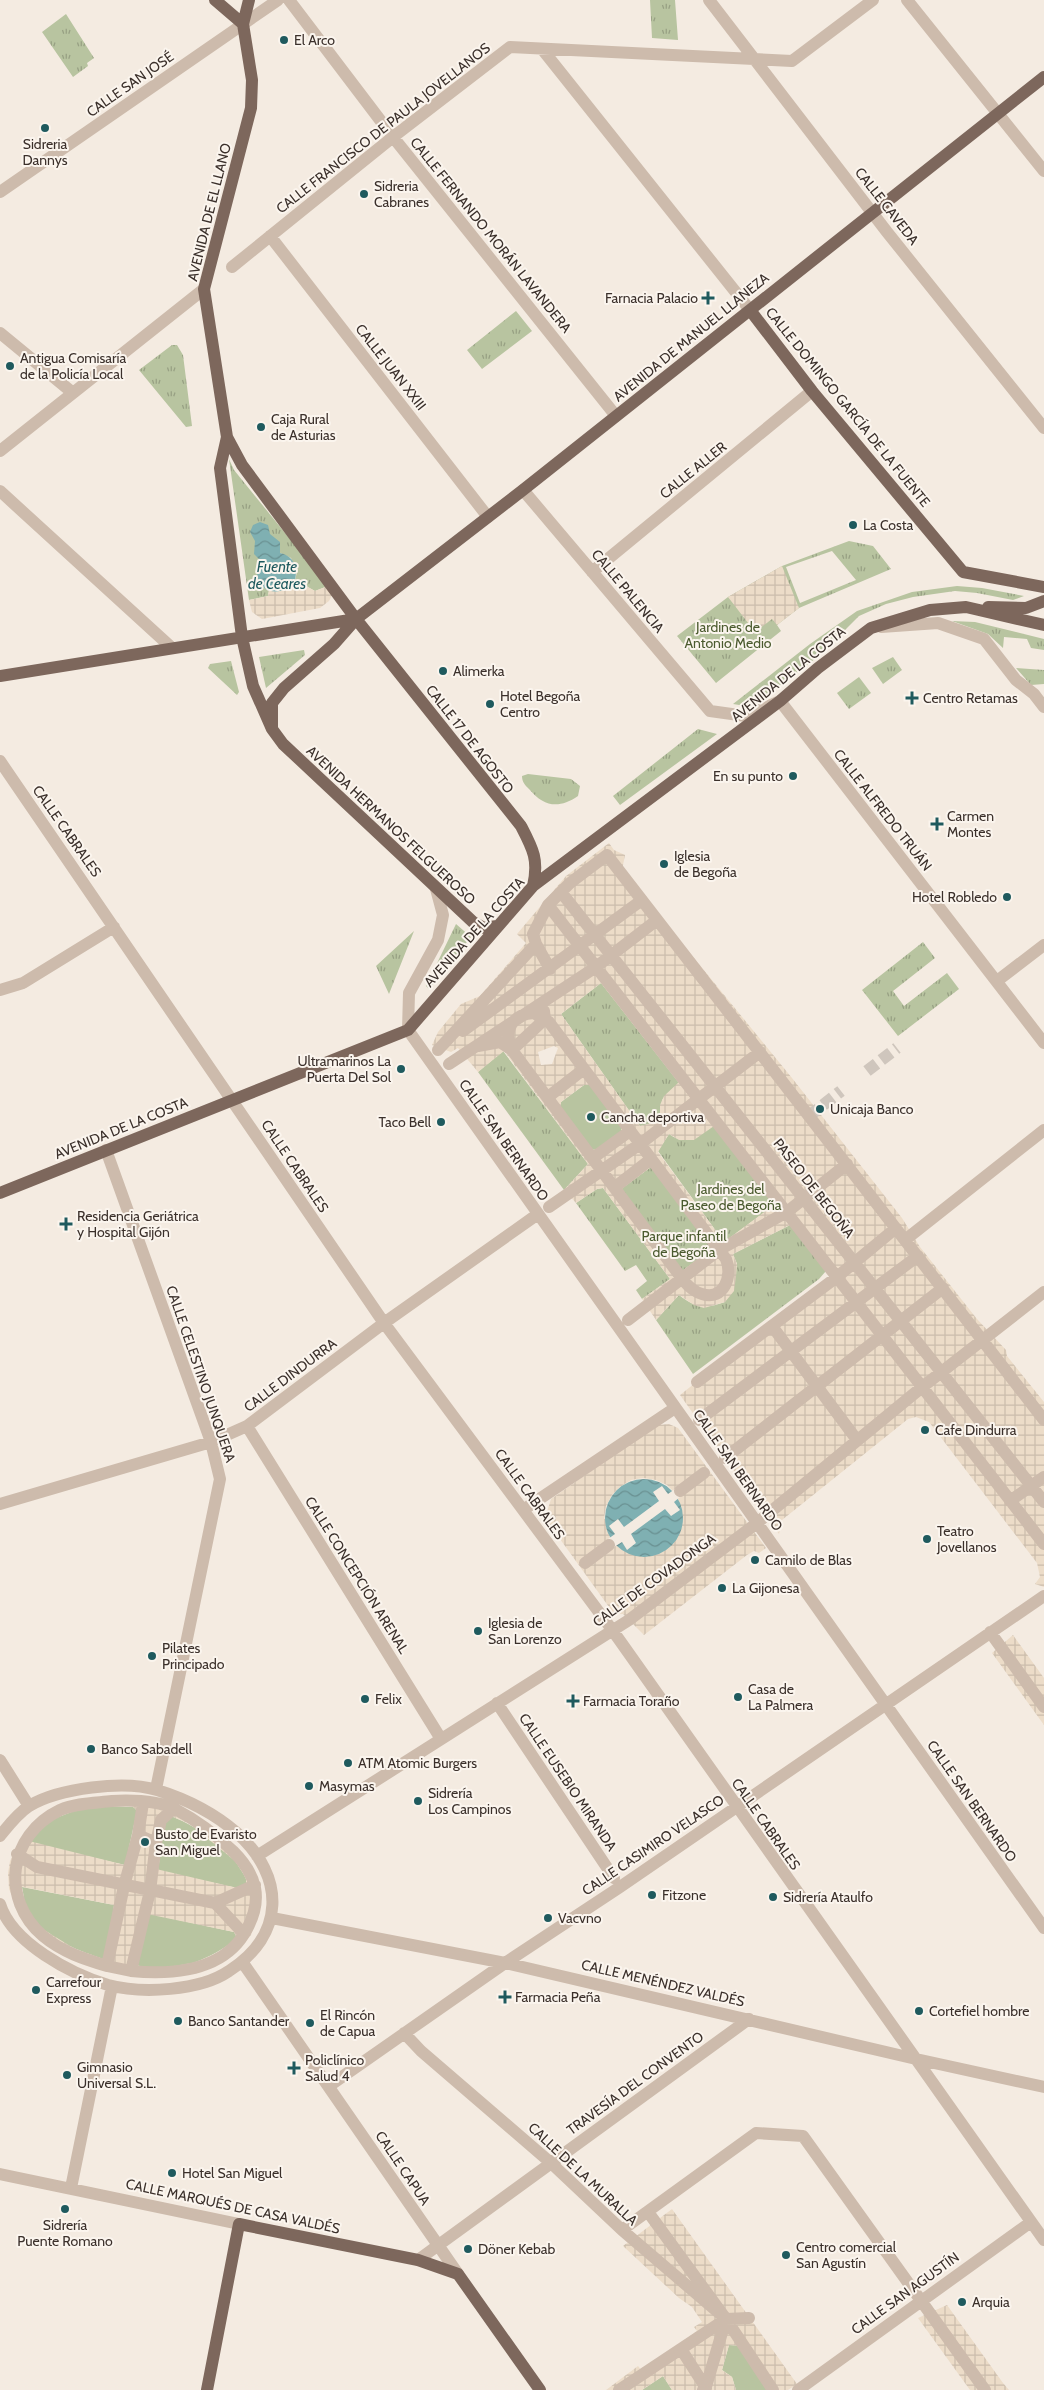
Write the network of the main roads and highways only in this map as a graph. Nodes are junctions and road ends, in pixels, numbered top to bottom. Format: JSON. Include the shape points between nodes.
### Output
{"nodes":[{"id":1,"x":215,"y":0,"type":"edge"},
{"id":2,"x":249,"y":0,"type":"edge"},
{"id":3,"x":243,"y":24,"type":"junction"},
{"id":4,"x":1044,"y":77,"type":"edge"},
{"id":5,"x":750,"y":310,"type":"junction"},
{"id":6,"x":227,"y":437,"type":"junction"},
{"id":7,"x":1044,"y":587,"type":"edge"},
{"id":8,"x":1044,"y":601,"type":"edge"},
{"id":9,"x":966,"y":607,"type":"junction"},
{"id":10,"x":356,"y":619,"type":"junction"},
{"id":11,"x":1044,"y":625,"type":"edge"},
{"id":12,"x":242,"y":637,"type":"junction"},
{"id":13,"x":0,"y":676,"type":"edge"},
{"id":14,"x":272,"y":729,"type":"junction"},
{"id":15,"x":533,"y":886,"type":"junction"},
{"id":16,"x":497,"y":926,"type":"junction"},
{"id":17,"x":0,"y":1192,"type":"edge"},
{"id":18,"x":458,"y":2274,"type":"joint"},
{"id":19,"x":207,"y":2390,"type":"edge"},
{"id":20,"x":540,"y":2390,"type":"edge"}],
"edges":[{"from":1,"to":3,"type":"main road"},
{"from":2,"to":3,"type":"main road","name":"AVENIDA DE EL LLANO"},
{"from":3,"to":6,"type":"main road","name":"AVENIDA DE EL LLANO","via":[[251,72],[251,108],[204,289]]},
{"from":4,"to":5,"type":"main road","name":"AVENIDA DE MANUEL LLANEZA"},
{"from":5,"to":7,"type":"main road","name":"CALLE DOMINGO GARCÍA DE LA FUENTE","via":[[812,391],[963,572]]},
{"from":5,"to":10,"type":"main road","name":"AVENIDA DE MANUEL LLANEZA"},
{"from":6,"to":10,"type":"main road","name":"AVENIDA DE EL LLANO","via":[[242,465]]},
{"from":6,"to":12,"type":"main road","name":"AVENIDA DE EL LLANO","via":[[220,468]]},
{"from":8,"to":9,"type":"main road","via":[[1026,608]]},
{"from":9,"to":11,"type":"main road","name":"AVENIDA DE LA COSTA"},
{"from":9,"to":15,"type":"main road","name":"AVENIDA DE LA COSTA","via":[[930,610],[871,628],[780,701]]},
{"from":10,"to":12,"type":"main road","name":"AVENIDA DE MANUEL LLANEZA"},
{"from":10,"to":14,"type":"main road","name":"AVENIDA DE MANUEL LLANEZA","via":[[272,703]]},
{"from":10,"to":15,"type":"main road","name":"CALLE 17 DE AGOSTO","via":[[521,826],[532,848],[537,870]]},
{"from":12,"to":13,"type":"main road","name":"AVENIDA DE MANUEL LLANEZA"},
{"from":12,"to":14,"type":"main road","name":"AVENIDA DE EL LLANO","via":[[253,686]]},
{"from":14,"to":16,"type":"main road","name":"AVENIDA HERMANOS FELGUEROSO","via":[[283,744],[473,922],[484,928]]},
{"from":15,"to":16,"type":"main road","name":"AVENIDA DE LA COSTA"},
{"from":16,"to":17,"type":"main road","name":"AVENIDA DE LA COSTA","via":[[408,1030]]},
{"from":18,"to":19,"type":"main road","name":"CALLE MARQUÉS DE CASA VALDÉS","via":[[418,2260],[239,2224]]},
{"from":18,"to":20,"type":"main road","name":"CALLE CAPUA"}]}
